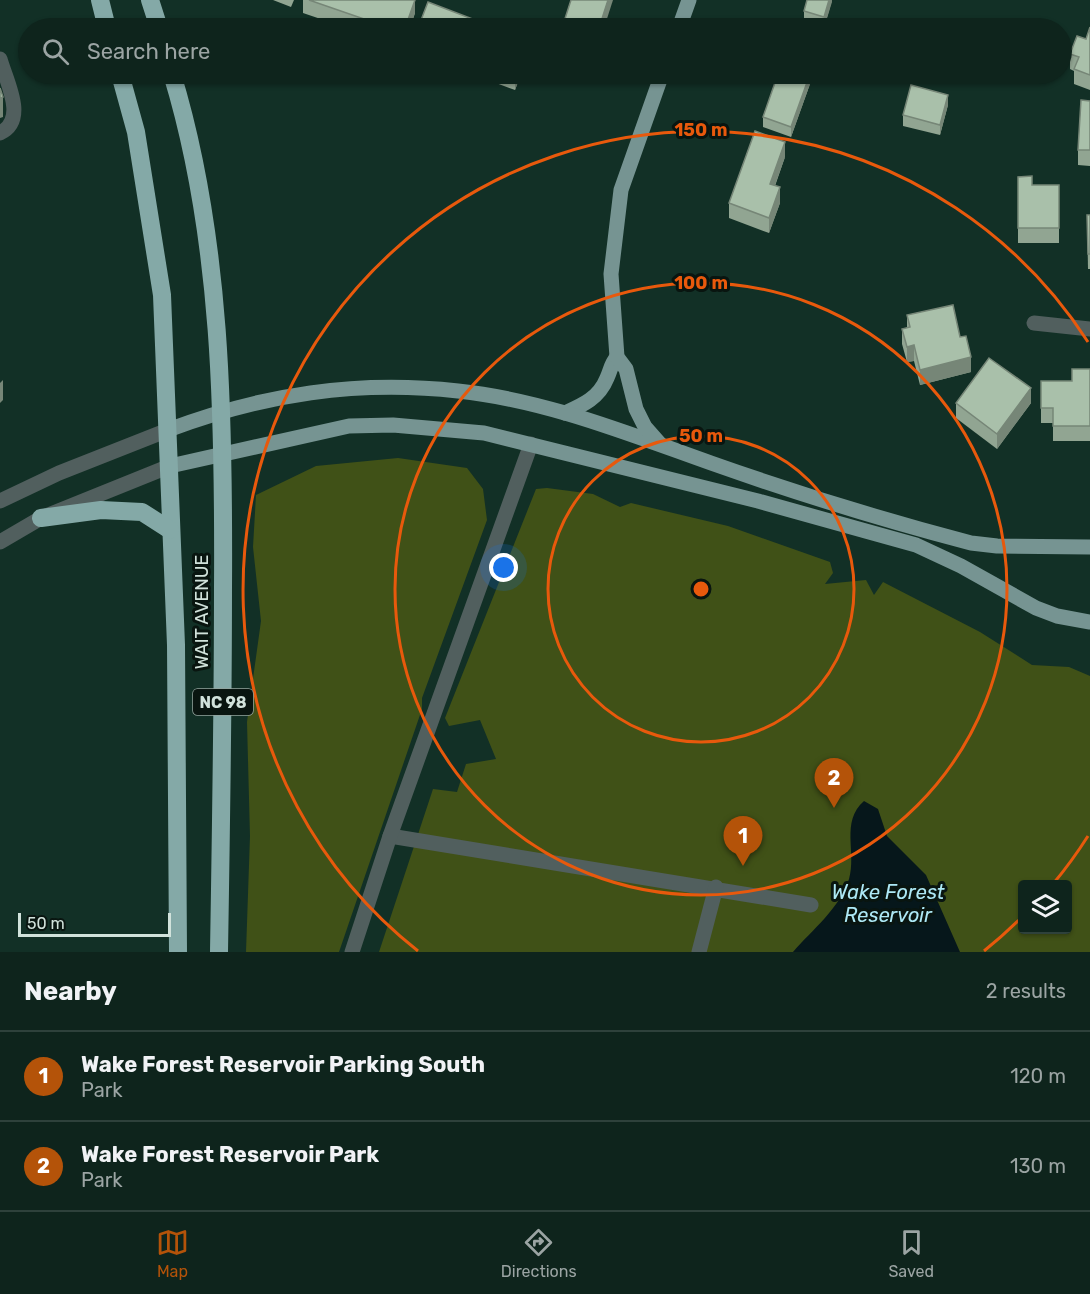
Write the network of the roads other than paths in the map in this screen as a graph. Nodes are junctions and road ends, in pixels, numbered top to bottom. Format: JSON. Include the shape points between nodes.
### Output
{"nodes":[{"id":1,"x":100,"y":0,"type":"edge"},
{"id":2,"x":150,"y":0,"type":"edge"},
{"id":3,"x":689,"y":0,"type":"edge"},
{"id":4,"x":105,"y":18,"type":"edge"},
{"id":5,"x":156,"y":18,"type":"edge"},
{"id":6,"x":683,"y":18,"type":"edge"},
{"id":7,"x":0,"y":59,"type":"edge"},
{"id":8,"x":123,"y":84,"type":"edge"},
{"id":9,"x":175,"y":84,"type":"edge"},
{"id":10,"x":658,"y":84,"type":"edge"},
{"id":11,"x":0,"y":133,"type":"edge"},
{"id":12,"x":1034,"y":323,"type":"dead end"},
{"id":13,"x":1090,"y":329,"type":"edge"},
{"id":14,"x":617,"y":357,"type":"junction"},
{"id":15,"x":222,"y":410,"type":"junction"},
{"id":16,"x":565,"y":413,"type":"junction"},
{"id":17,"x":168,"y":430,"type":"junction"},
{"id":18,"x":531,"y":444,"type":"junction"},
{"id":19,"x":662,"y":446,"type":"junction"},
{"id":20,"x":224,"y":453,"type":"junction"},
{"id":21,"x":170,"y":466,"type":"junction"},
{"id":22,"x":0,"y":501,"type":"edge"},
{"id":23,"x":41,"y":518,"type":"junction"},
{"id":24,"x":170,"y":530,"type":"junction"},
{"id":25,"x":0,"y":542,"type":"edge"},
{"id":26,"x":1090,"y":547,"type":"edge"},
{"id":27,"x":1090,"y":621,"type":"edge"},
{"id":28,"x":390,"y":836,"type":"junction"},
{"id":29,"x":716,"y":887,"type":"junction"},
{"id":30,"x":811,"y":904,"type":"dead end"},
{"id":31,"x":178,"y":952,"type":"edge"},
{"id":32,"x":219,"y":952,"type":"edge"},
{"id":33,"x":352,"y":952,"type":"edge"},
{"id":34,"x":699,"y":952,"type":"edge"}],
"edges":[{"from":1,"to":4,"type":"highway"},
{"from":2,"to":5,"type":"highway"},
{"from":3,"to":6,"type":"main road"},
{"from":7,"to":11,"type":"street","via":[[16,113]]},
{"from":8,"to":17,"type":"highway","number":"NC 98","via":[[136,132],[162,295]]},
{"from":9,"to":15,"type":"highway","number":"NC 98","via":[[187,121],[211,269]]},
{"from":10,"to":14,"type":"main road","via":[[621,190],[611,274]]},
{"from":12,"to":13,"type":"street"},
{"from":14,"to":16,"type":"main road","via":[[598,392]]},
{"from":14,"to":19,"type":"main road","via":[[626,369],[631,397],[641,419]]},
{"from":15,"to":16,"type":"main road","via":[[325,390],[412,387],[490,395]]},
{"from":15,"to":17,"type":"main road"},
{"from":15,"to":20,"type":"highway","number":"NC 98"},
{"from":16,"to":19,"type":"main road"},
{"from":17,"to":21,"type":"highway","number":"NC 98"},
{"from":17,"to":22,"type":"street"},
{"from":18,"to":20,"type":"main road","via":[[484,434],[373,425],[332,428]]},
{"from":18,"to":27,"type":"main road","via":[[916,545],[1036,608]]},
{"from":18,"to":28,"type":"street"},
{"from":19,"to":26,"type":"main road","via":[[810,496],[971,543]]},
{"from":20,"to":21,"type":"main road"},
{"from":20,"to":32,"type":"highway","name":"WAIT AVENUE","number":"NC 98"},
{"from":21,"to":23,"type":"street"},
{"from":21,"to":24,"type":"highway","name":"WAIT AVENUE","number":"NC 98"},
{"from":23,"to":24,"type":"highway","via":[[101,510],[142,512]]},
{"from":23,"to":25,"type":"street"},
{"from":24,"to":31,"type":"highway","name":"WAIT AVENUE","number":"NC 98","via":[[176,645]]},
{"from":28,"to":29,"type":"street"},
{"from":28,"to":33,"type":"street"},
{"from":29,"to":30,"type":"street"},
{"from":29,"to":34,"type":"street"}]}
